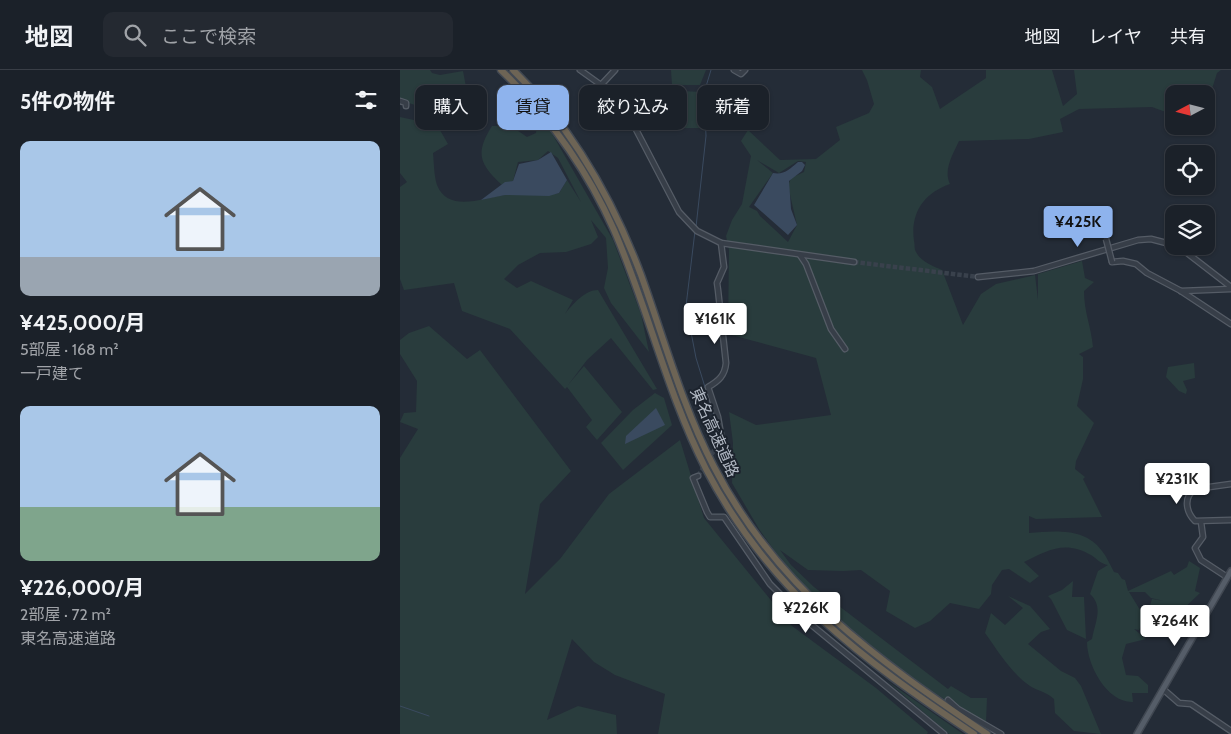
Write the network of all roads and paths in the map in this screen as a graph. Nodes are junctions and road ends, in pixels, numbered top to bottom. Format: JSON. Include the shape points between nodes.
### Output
{"nodes":[{"id":1,"x":501,"y":70,"type":"edge"},
{"id":2,"x":513,"y":70,"type":"edge"},
{"id":3,"x":580,"y":70,"type":"edge"},
{"id":4,"x":615,"y":70,"type":"edge"},
{"id":5,"x":734,"y":70,"type":"edge"},
{"id":6,"x":745,"y":70,"type":"edge"},
{"id":7,"x":601,"y":85,"type":"joint"},
{"id":8,"x":400,"y":101,"type":"edge"},
{"id":9,"x":400,"y":106,"type":"edge"},
{"id":10,"x":636,"y":130,"type":"edge"},
{"id":11,"x":1106,"y":239,"type":"dead end"},
{"id":12,"x":721,"y":243,"type":"junction"},
{"id":13,"x":1165,"y":243,"type":"edge"},
{"id":14,"x":800,"y":255,"type":"junction"},
{"id":15,"x":1189,"y":255,"type":"edge"},
{"id":16,"x":854,"y":262,"type":"tunnel mouth"},
{"id":17,"x":978,"y":277,"type":"tunnel mouth"},
{"id":18,"x":1231,"y":288,"type":"edge"},
{"id":19,"x":1180,"y":291,"type":"junction"},
{"id":20,"x":1231,"y":324,"type":"edge"},
{"id":21,"x":845,"y":349,"type":"dead end"},
{"id":22,"x":718,"y":444,"type":"tunnel mouth"},
{"id":23,"x":698,"y":476,"type":"tunnel mouth"},
{"id":24,"x":1231,"y":484,"type":"edge"},
{"id":25,"x":1231,"y":520,"type":"edge"},
{"id":26,"x":1201,"y":522,"type":"junction"},
{"id":27,"x":1230,"y":574,"type":"edge"},
{"id":28,"x":1163,"y":689,"type":"junction"},
{"id":29,"x":948,"y":700,"type":"dead end"},
{"id":30,"x":1231,"y":731,"type":"edge"},
{"id":31,"x":944,"y":734,"type":"edge"},
{"id":32,"x":974,"y":734,"type":"edge"},
{"id":33,"x":987,"y":734,"type":"edge"},
{"id":34,"x":1001,"y":734,"type":"edge"},
{"id":35,"x":1136,"y":734,"type":"edge"}],
"edges":[{"from":1,"to":32,"type":"highway","name":"東名高速道路","via":[[556,131],[596,194],[626,259],[692,439],[717,490],[750,542],[825,624],[883,671]]},
{"from":2,"to":33,"type":"highway","name":"東名高速道路","via":[[573,140],[609,201],[640,273],[700,438],[724,486],[752,530],[796,584],[848,634]]},
{"from":3,"to":7,"type":"street"},
{"from":4,"to":7,"type":"street"},
{"from":5,"to":6,"type":"street","via":[[742,74]]},
{"from":8,"to":9,"type":"street","via":[[406,103],[406,106]]},
{"from":10,"to":12,"type":"street","via":[[679,212],[695,230]]},
{"from":11,"to":19,"type":"street","bridge":true,"via":[[1112,262],[1136,264]]},
{"from":12,"to":14,"type":"street"},
{"from":12,"to":22,"type":"street","via":[[724,267],[717,283],[726,363],[725,372],[708,387],[722,440]]},
{"from":13,"to":17,"type":"street","via":[[1138,240],[1034,270]]},
{"from":14,"to":16,"type":"street"},
{"from":14,"to":21,"type":"street","via":[[831,329]]},
{"from":15,"to":18,"type":"street"},
{"from":18,"to":19,"type":"street"},
{"from":19,"to":20,"type":"street"},
{"from":23,"to":31,"type":"street","via":[[694,478],[710,517],[724,517],[750,557],[787,602],[822,636]]},
{"from":24,"to":26,"type":"street","via":[[1191,492],[1188,511],[1195,521]]},
{"from":25,"to":26,"type":"street"},
{"from":26,"to":27,"type":"street","via":[[1203,537],[1195,548],[1201,560]]},
{"from":27,"to":28,"type":"main road"},
{"from":28,"to":30,"type":"street","via":[[1179,703],[1191,704]]},
{"from":28,"to":35,"type":"main road"},
{"from":29,"to":34,"type":"street"}]}
